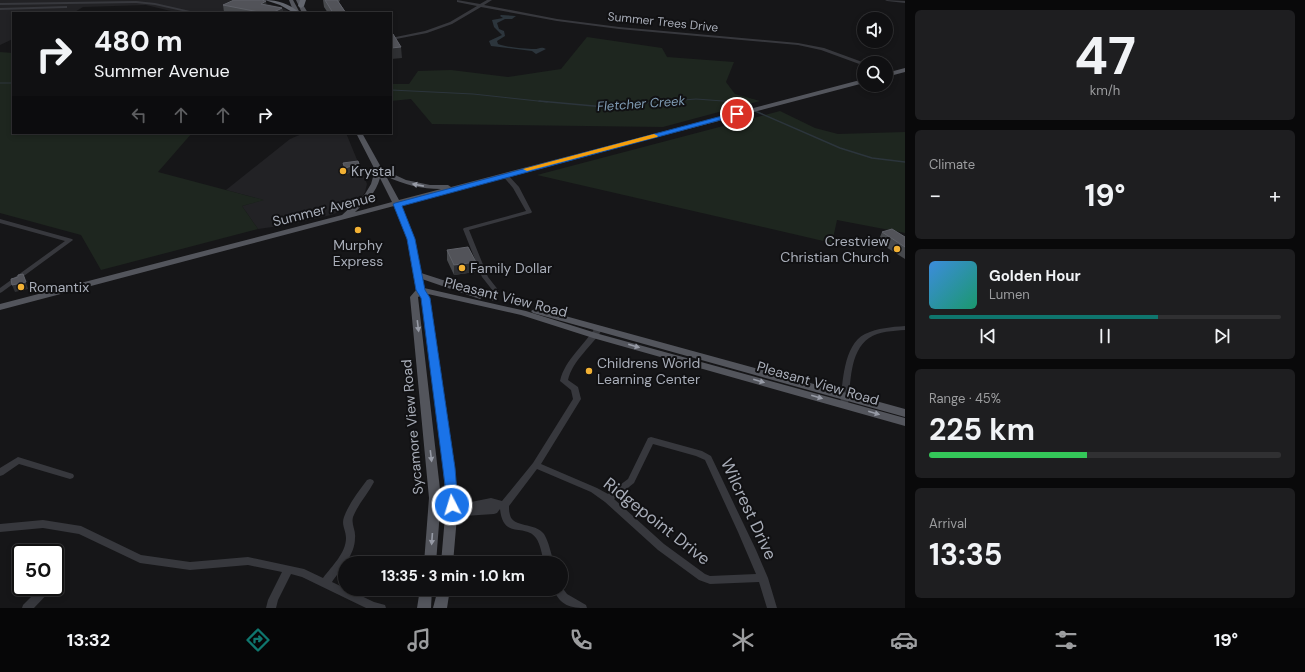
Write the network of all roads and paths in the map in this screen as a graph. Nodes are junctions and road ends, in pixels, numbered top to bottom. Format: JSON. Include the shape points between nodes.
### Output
{"nodes":[{"id":1,"x":268,"y":0,"type":"edge"},
{"id":2,"x":291,"y":0,"type":"edge"},
{"id":3,"x":467,"y":0,"type":"edge"},
{"id":4,"x":490,"y":0,"type":"edge"},
{"id":5,"x":886,"y":0,"type":"edge"},
{"id":6,"x":458,"y":1,"type":"edge"},
{"id":7,"x":301,"y":2,"type":"edge"},
{"id":8,"x":905,"y":2,"type":"edge"},
{"id":9,"x":27,"y":3,"type":"junction"},
{"id":10,"x":480,"y":3,"type":"edge"},
{"id":11,"x":0,"y":4,"type":"edge"},
{"id":12,"x":80,"y":4,"type":"junction"},
{"id":13,"x":0,"y":9,"type":"edge"},
{"id":14,"x":21,"y":9,"type":"junction"},
{"id":15,"x":192,"y":12,"type":"edge"},
{"id":16,"x":295,"y":12,"type":"edge"},
{"id":17,"x":297,"y":12,"type":"edge"},
{"id":18,"x":305,"y":12,"type":"edge"},
{"id":19,"x":392,"y":38,"type":"edge"},
{"id":20,"x":741,"y":38,"type":"junction"},
{"id":21,"x":857,"y":58,"type":"edge"},
{"id":22,"x":857,"y":61,"type":"edge"},
{"id":23,"x":905,"y":70,"type":"edge"},
{"id":24,"x":893,"y":72,"type":"edge"},
{"id":25,"x":857,"y":82,"type":"edge"},
{"id":26,"x":360,"y":134,"type":"edge"},
{"id":27,"x":377,"y":169,"type":"junction"},
{"id":28,"x":505,"y":175,"type":"junction"},
{"id":29,"x":457,"y":188,"type":"junction"},
{"id":30,"x":397,"y":204,"type":"junction"},
{"id":31,"x":342,"y":217,"type":"junction"},
{"id":32,"x":0,"y":221,"type":"edge"},
{"id":33,"x":418,"y":275,"type":"junction"},
{"id":34,"x":420,"y":290,"type":"junction"},
{"id":35,"x":0,"y":291,"type":"edge"},
{"id":36,"x":480,"y":296,"type":"junction"},
{"id":37,"x":493,"y":299,"type":"junction"},
{"id":38,"x":0,"y":307,"type":"edge"},
{"id":39,"x":905,"y":328,"type":"edge"},
{"id":40,"x":598,"y":332,"type":"junction"},
{"id":41,"x":845,"y":401,"type":"junction"},
{"id":42,"x":905,"y":413,"type":"edge"},
{"id":43,"x":905,"y":422,"type":"edge"},
{"id":44,"x":444,"y":430,"type":"junction"},
{"id":45,"x":428,"y":431,"type":"junction"},
{"id":46,"x":536,"y":465,"type":"junction"},
{"id":47,"x":0,"y":473,"type":"edge"},
{"id":48,"x":70,"y":476,"type":"dead end"},
{"id":49,"x":370,"y":482,"type":"dead end"},
{"id":50,"x":608,"y":499,"type":"junction"},
{"id":51,"x":501,"y":505,"type":"junction"},
{"id":52,"x":434,"y":509,"type":"junction"},
{"id":53,"x":451,"y":509,"type":"junction"},
{"id":54,"x":0,"y":528,"type":"edge"},
{"id":55,"x":431,"y":556,"type":"edge"},
{"id":56,"x":448,"y":556,"type":"edge"},
{"id":57,"x":546,"y":556,"type":"edge"},
{"id":58,"x":288,"y":570,"type":"junction"},
{"id":59,"x":764,"y":578,"type":"junction"},
{"id":60,"x":325,"y":583,"type":"junction"},
{"id":61,"x":38,"y":596,"type":"edge"},
{"id":62,"x":425,"y":596,"type":"edge"},
{"id":63,"x":443,"y":596,"type":"edge"},
{"id":64,"x":562,"y":596,"type":"edge"},
{"id":65,"x":27,"y":608,"type":"edge"},
{"id":66,"x":271,"y":608,"type":"edge"},
{"id":67,"x":381,"y":608,"type":"edge"},
{"id":68,"x":424,"y":608,"type":"edge"},
{"id":69,"x":440,"y":608,"type":"edge"},
{"id":70,"x":582,"y":608,"type":"edge"},
{"id":71,"x":772,"y":608,"type":"edge"}],
"edges":[{"from":1,"to":16,"type":"highway"},
{"from":2,"to":17,"type":"main road"},
{"from":3,"to":10,"type":"street","name":"Summer Trees Drive"},
{"from":4,"to":10,"type":"street"},
{"from":5,"to":8,"type":"street"},
{"from":6,"to":10,"type":"street","name":"Summer Trees Drive"},
{"from":7,"to":18,"type":"main road"},
{"from":9,"to":11,"type":"street"},
{"from":9,"to":12,"type":"street"},
{"from":9,"to":14,"type":"street"},
{"from":10,"to":19,"type":"street","via":[[451,23],[416,34]]},
{"from":10,"to":20,"type":"street","name":"Summer Trees Drive","via":[[614,25]]},
{"from":12,"to":14,"type":"street"},
{"from":12,"to":15,"type":"street","via":[[151,3]]},
{"from":13,"to":14,"type":"street"},
{"from":20,"to":21,"type":"street","name":"Summer Trees Drive","via":[[793,40],[817,44]]},
{"from":20,"to":22,"type":"street","name":"Summer Trees Drive","via":[[807,46]]},
{"from":23,"to":24,"type":"main road"},
{"from":25,"to":28,"type":"main road","name":"Summer Avenue"},
{"from":26,"to":27,"type":"main road","name":"Sycamore View Road"},
{"from":29,"to":27,"type":"main road","one_way":true,"via":[[419,186]]},
{"from":27,"to":30,"type":"main road","name":"Sycamore View Road"},
{"from":27,"to":31,"type":"main road","via":[[374,187],[366,198]]},
{"from":28,"to":29,"type":"main road","name":"Summer Avenue"},
{"from":28,"to":37,"type":"street","via":[[516,187],[529,212],[466,230],[485,278],[496,291]]},
{"from":29,"to":30,"type":"main road","name":"Summer Avenue"},
{"from":30,"to":31,"type":"main road","name":"Summer Avenue"},
{"from":30,"to":33,"type":"main road","name":"Sycamore View Road","via":[[411,239]]},
{"from":31,"to":38,"type":"main road","name":"Summer Avenue"},
{"from":32,"to":35,"type":"street","via":[[70,240]]},
{"from":33,"to":34,"type":"main road","name":"Sycamore View Road"},
{"from":33,"to":36,"type":"main road"},
{"from":34,"to":36,"type":"main road","name":"Pleasant View Road","via":[[439,288]]},
{"from":34,"to":40,"type":"main road","name":"Pleasant View Road"},
{"from":34,"to":44,"type":"main road","name":"Sycamore View Road","via":[[426,298]]},
{"from":34,"to":45,"type":"main road","name":"Sycamore View Road","one_way":true,"via":[[414,297]]},
{"from":36,"to":37,"type":"main road","name":"Pleasant View Road"},
{"from":37,"to":40,"type":"main road","name":"Pleasant View Road"},
{"from":39,"to":41,"type":"street","via":[[876,332],[861,341],[849,362]]},
{"from":40,"to":41,"type":"main road","name":"Pleasant View Road"},
{"from":40,"to":46,"type":"street","via":[[565,372],[564,381],[576,389],[578,400]]},
{"from":41,"to":42,"type":"main road","name":"Pleasant View Road"},
{"from":41,"to":43,"type":"main road","name":"Pleasant View Road","one_way":true},
{"from":44,"to":45,"type":"main road"},
{"from":44,"to":53,"type":"main road","name":"Sycamore View Road"},
{"from":45,"to":52,"type":"main road","name":"Sycamore View Road","one_way":true},
{"from":46,"to":50,"type":"street","name":"Ridgepoint Drive","via":[[594,490]]},
{"from":46,"to":51,"type":"street"},
{"from":47,"to":48,"type":"street","via":[[18,460]]},
{"from":49,"to":60,"type":"street","via":[[349,516],[347,524],[352,531],[350,547]]},
{"from":50,"to":59,"type":"street","name":"Ridgepoint Drive","via":[[661,547],[702,577],[710,580]]},
{"from":50,"to":59,"type":"street","name":"Wilcrest Drive","via":[[631,481],[651,440],[699,453],[708,458]]},
{"from":51,"to":53,"type":"street","via":[[494,510],[481,512]]},
{"from":51,"to":57,"type":"street","via":[[508,522],[539,536]]},
{"from":52,"to":53,"type":"street"},
{"from":52,"to":55,"type":"main road","name":"Sycamore View Road","one_way":true},
{"from":53,"to":56,"type":"main road","name":"Sycamore View Road"},
{"from":54,"to":58,"type":"street","via":[[43,524],[81,530],[140,559],[190,566],[248,561]]},
{"from":58,"to":60,"type":"street","via":[[304,573]]},
{"from":58,"to":66,"type":"street","via":[[272,600]]},
{"from":59,"to":71,"type":"street","name":"Wilcrest Drive"},
{"from":60,"to":67,"type":"street"},
{"from":61,"to":65,"type":"street"},
{"from":62,"to":68,"type":"main road"},
{"from":63,"to":69,"type":"main road"},
{"from":64,"to":70,"type":"street"}]}
